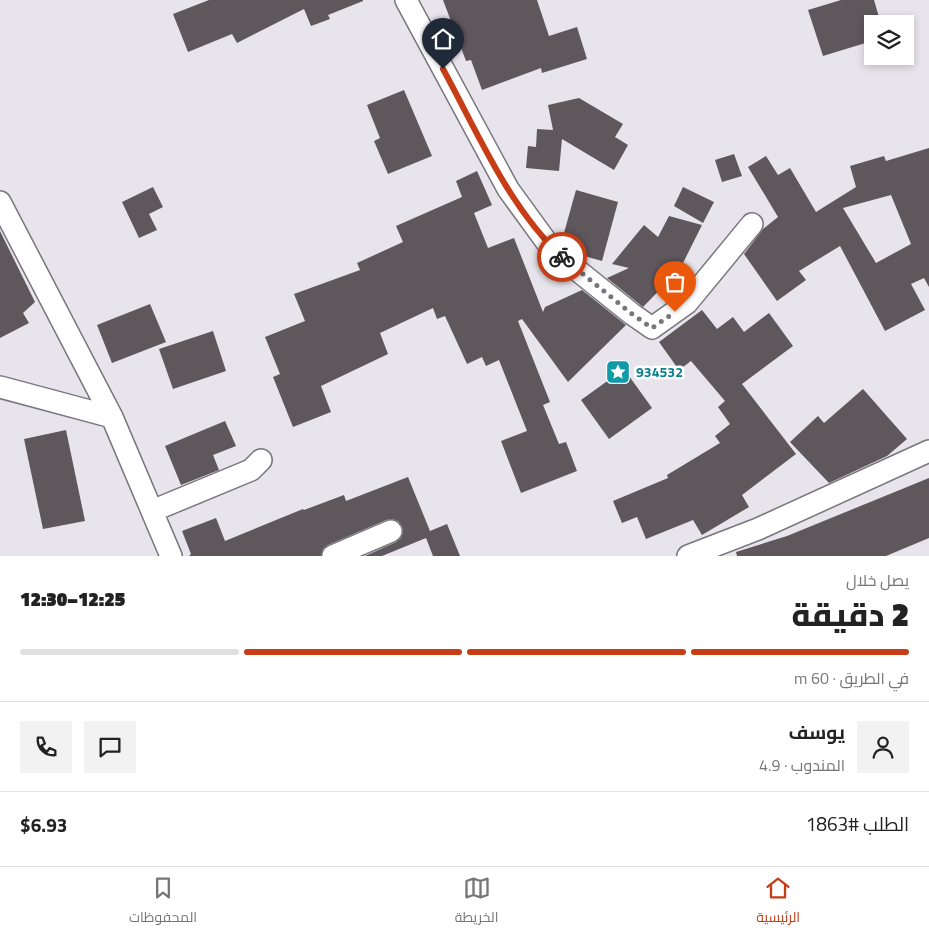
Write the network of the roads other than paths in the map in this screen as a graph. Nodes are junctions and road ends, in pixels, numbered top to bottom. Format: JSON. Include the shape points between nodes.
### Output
{"nodes":[{"id":1,"x":406,"y":0,"type":"edge"},
{"id":2,"x":0,"y":202,"type":"edge"},
{"id":3,"x":752,"y":224,"type":"dead end"},
{"id":4,"x":0,"y":386,"type":"edge"},
{"id":5,"x":112,"y":417,"type":"junction"},
{"id":6,"x":929,"y":451,"type":"edge"},
{"id":7,"x":261,"y":460,"type":"dead end"},
{"id":8,"x":152,"y":512,"type":"junction"},
{"id":9,"x":391,"y":531,"type":"dead end"},
{"id":10,"x":171,"y":556,"type":"edge"},
{"id":11,"x":332,"y":556,"type":"edge"},
{"id":12,"x":688,"y":556,"type":"edge"}],
"edges":[{"from":1,"to":3,"type":"street","via":[[508,189],[548,244],[652,328],[687,303]]},
{"from":2,"to":5,"type":"street"},
{"from":4,"to":5,"type":"street"},
{"from":5,"to":8,"type":"street"},
{"from":6,"to":12,"type":"street","via":[[758,529]]},
{"from":7,"to":8,"type":"street","via":[[251,470]]},
{"from":8,"to":10,"type":"street"},
{"from":9,"to":11,"type":"street"}]}
